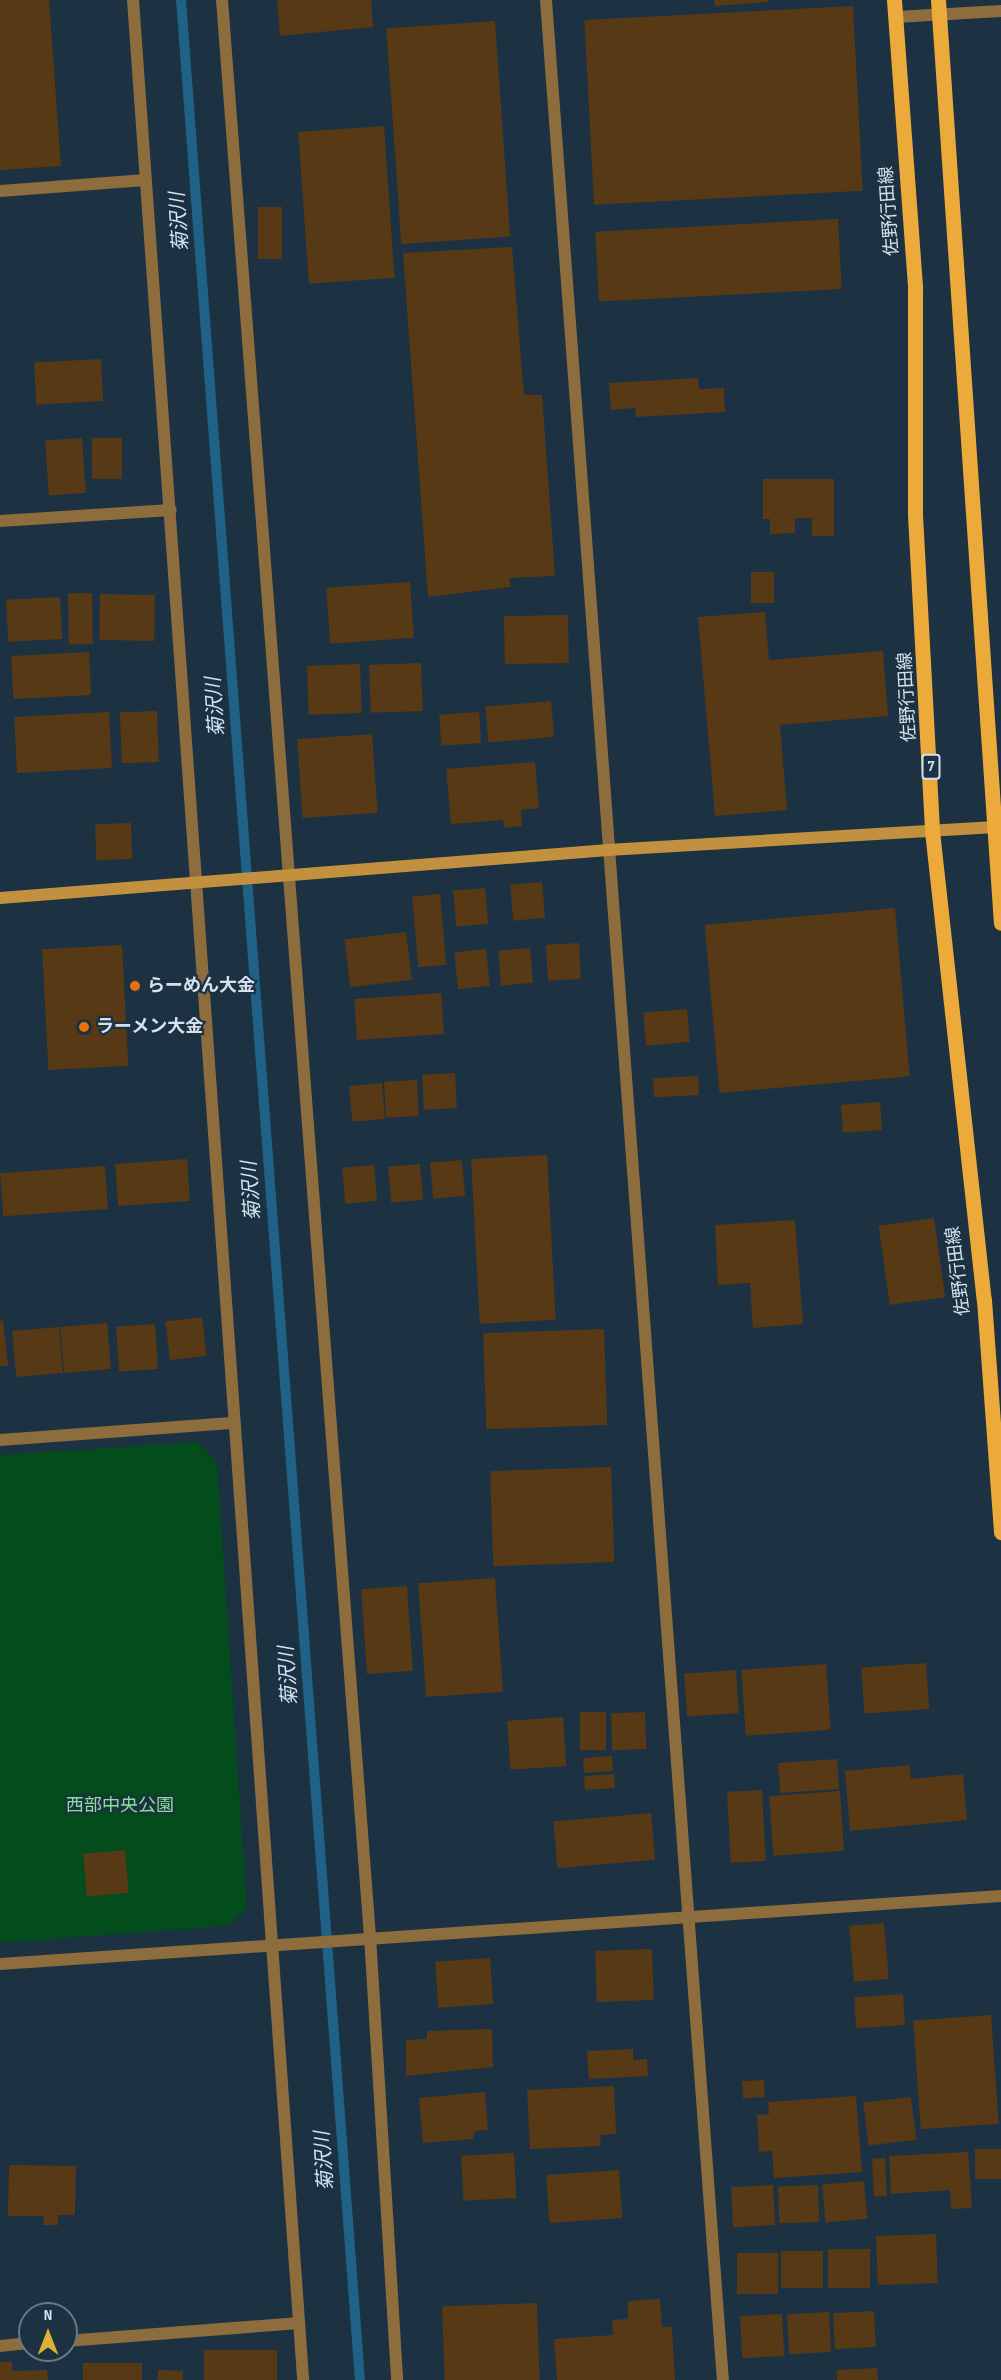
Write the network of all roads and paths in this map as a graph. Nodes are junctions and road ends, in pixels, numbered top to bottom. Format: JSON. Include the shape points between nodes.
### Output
{"nodes":[{"id":1,"x":133,"y":0,"type":"edge"},
{"id":2,"x":222,"y":0,"type":"edge"},
{"id":3,"x":546,"y":0,"type":"edge"},
{"id":4,"x":894,"y":0,"type":"edge"},
{"id":5,"x":938,"y":7,"type":"edge"},
{"id":6,"x":1001,"y":11,"type":"edge"},
{"id":7,"x":896,"y":16,"type":"junction"},
{"id":8,"x":146,"y":180,"type":"junction"},
{"id":9,"x":0,"y":191,"type":"edge"},
{"id":10,"x":171,"y":510,"type":"junction"},
{"id":11,"x":0,"y":521,"type":"edge"},
{"id":12,"x":998,"y":827,"type":"edge"},
{"id":13,"x":932,"y":831,"type":"junction"},
{"id":14,"x":608,"y":850,"type":"junction"},
{"id":15,"x":291,"y":876,"type":"junction"},
{"id":16,"x":194,"y":883,"type":"junction"},
{"id":17,"x":0,"y":898,"type":"edge"},
{"id":18,"x":1001,"y":923,"type":"edge"},
{"id":19,"x":234,"y":1423,"type":"junction"},
{"id":20,"x":0,"y":1440,"type":"edge"},
{"id":21,"x":1001,"y":1532,"type":"edge"},
{"id":22,"x":1001,"y":1896,"type":"edge"},
{"id":23,"x":685,"y":1918,"type":"junction"},
{"id":24,"x":370,"y":1936,"type":"junction"},
{"id":25,"x":268,"y":1944,"type":"junction"},
{"id":26,"x":0,"y":1964,"type":"edge"},
{"id":27,"x":299,"y":2323,"type":"junction"},
{"id":28,"x":78,"y":2340,"type":"edge"},
{"id":29,"x":18,"y":2344,"type":"edge"},
{"id":30,"x":0,"y":2346,"type":"edge"},
{"id":31,"x":303,"y":2380,"type":"edge"},
{"id":32,"x":397,"y":2380,"type":"edge"},
{"id":33,"x":723,"y":2380,"type":"edge"}],
"edges":[{"from":1,"to":8,"type":"street"},
{"from":2,"to":15,"type":"street"},
{"from":3,"to":14,"type":"street"},
{"from":4,"to":7,"type":"main road","name":"佐野行田線","number":"7"},
{"from":5,"to":6,"type":"street"},
{"from":5,"to":7,"type":"street"},
{"from":5,"to":12,"type":"main road"},
{"from":7,"to":13,"type":"main road","name":"佐野行田線","number":"7","via":[[915,288],[915,515]]},
{"from":8,"to":9,"type":"street"},
{"from":8,"to":10,"type":"street"},
{"from":10,"to":11,"type":"street"},
{"from":10,"to":16,"type":"street"},
{"from":12,"to":13,"type":"street"},
{"from":12,"to":18,"type":"main road"},
{"from":13,"to":14,"type":"street"},
{"from":13,"to":21,"type":"main road","name":"佐野行田線","number":"7","via":[[984,1300]]},
{"from":14,"to":15,"type":"street"},
{"from":14,"to":23,"type":"street"},
{"from":15,"to":16,"type":"street"},
{"from":15,"to":24,"type":"street"},
{"from":16,"to":17,"type":"street"},
{"from":16,"to":19,"type":"street"},
{"from":19,"to":20,"type":"street"},
{"from":19,"to":25,"type":"street"},
{"from":22,"to":23,"type":"street"},
{"from":23,"to":24,"type":"street"},
{"from":23,"to":33,"type":"street"},
{"from":24,"to":25,"type":"street"},
{"from":24,"to":32,"type":"street"},
{"from":25,"to":26,"type":"street"},
{"from":25,"to":27,"type":"street"},
{"from":27,"to":28,"type":"street"},
{"from":27,"to":31,"type":"street"},
{"from":29,"to":30,"type":"street"}]}
